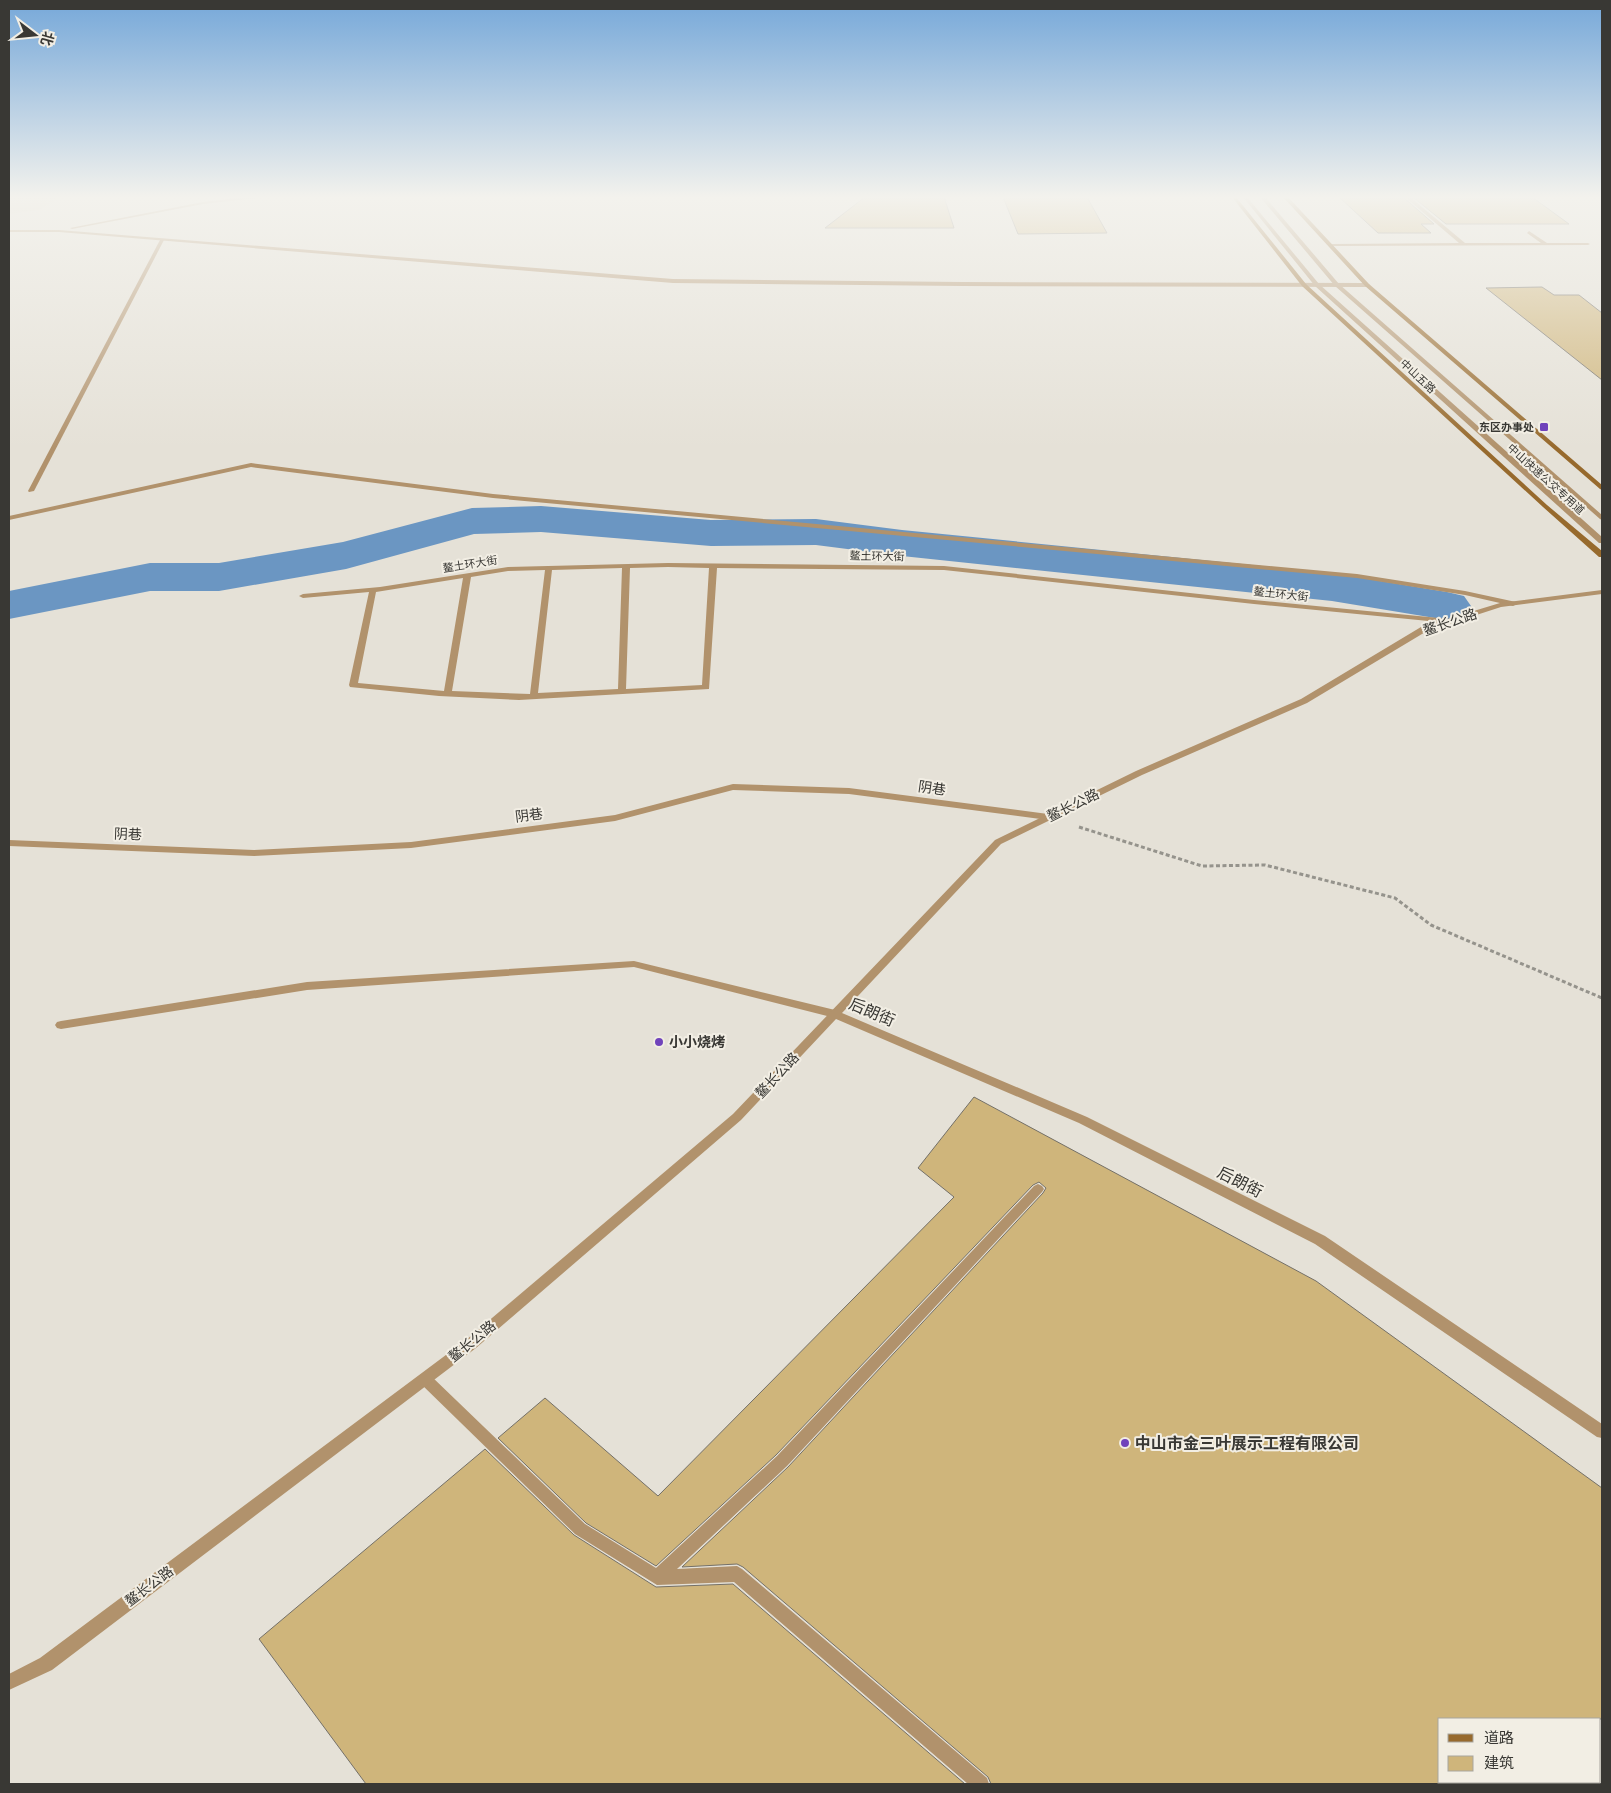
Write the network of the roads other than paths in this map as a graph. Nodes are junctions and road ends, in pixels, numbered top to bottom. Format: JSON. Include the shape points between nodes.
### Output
{"nodes":[{"id":1,"x":141,"y":281,"type":"edge"},
{"id":2,"x":669,"y":281,"type":"edge"},
{"id":3,"x":1301,"y":281,"type":"edge"},
{"id":4,"x":1313,"y":281,"type":"edge"},
{"id":5,"x":1333,"y":281,"type":"edge"},
{"id":6,"x":1364,"y":281,"type":"edge"},
{"id":7,"x":1367,"y":284,"type":"junction"},
{"id":8,"x":1304,"y":285,"type":"junction"},
{"id":9,"x":1317,"y":285,"type":"junction"},
{"id":10,"x":1337,"y":285,"type":"junction"},
{"id":11,"x":1602,"y":488,"type":"edge"},
{"id":12,"x":30,"y":491,"type":"dead end"},
{"id":13,"x":9,"y":518,"type":"edge"},
{"id":14,"x":1602,"y":518,"type":"edge"},
{"id":15,"x":1602,"y":541,"type":"edge"},
{"id":16,"x":1602,"y":555,"type":"edge"},
{"id":17,"x":713,"y":565,"type":"junction"},
{"id":18,"x":626,"y":566,"type":"junction"},
{"id":19,"x":549,"y":568,"type":"junction"},
{"id":20,"x":467,"y":576,"type":"junction"},
{"id":21,"x":372,"y":590,"type":"junction"},
{"id":22,"x":1602,"y":592,"type":"edge"},
{"id":23,"x":303,"y":596,"type":"dead end"},
{"id":24,"x":1513,"y":604,"type":"junction"},
{"id":25,"x":1449,"y":621,"type":"junction"},
{"id":26,"x":622,"y":692,"type":"junction"},
{"id":27,"x":448,"y":694,"type":"junction"},
{"id":28,"x":534,"y":696,"type":"junction"},
{"id":29,"x":1048,"y":817,"type":"junction"},
{"id":30,"x":9,"y":843,"type":"edge"},
{"id":31,"x":834,"y":1014,"type":"junction"},
{"id":32,"x":61,"y":1025,"type":"dead end"},
{"id":33,"x":1038,"y":1189,"type":"dead end"},
{"id":34,"x":425,"y":1379,"type":"junction"},
{"id":35,"x":1602,"y":1432,"type":"edge"},
{"id":36,"x":657,"y":1576,"type":"junction"},
{"id":37,"x":9,"y":1682,"type":"edge"},
{"id":38,"x":981,"y":1784,"type":"edge"}],
"edges":[{"from":1,"to":12,"type":"street"},
{"from":2,"to":8,"type":"street"},
{"from":3,"to":8,"type":"main road","name":"中山五路"},
{"from":4,"to":9,"type":"street","name":"中山快速公交专用道"},
{"from":5,"to":10,"type":"street","name":"中山快速公交专用道"},
{"from":6,"to":7,"type":"main road"},
{"from":7,"to":10,"type":"street"},
{"from":7,"to":11,"type":"main road"},
{"from":8,"to":9,"type":"street"},
{"from":8,"to":16,"type":"main road","name":"中山五路"},
{"from":9,"to":10,"type":"street"},
{"from":9,"to":15,"type":"street","name":"中山快速公交专用道"},
{"from":10,"to":14,"type":"street","name":"中山快速公交专用道"},
{"from":13,"to":24,"type":"street","via":[[251,464],[493,496],[1357,576]]},
{"from":17,"to":18,"type":"street","name":"鳌土环大街"},
{"from":17,"to":25,"type":"street","name":"鳌土环大街","via":[[944,568]]},
{"from":17,"to":26,"type":"street","via":[[706,687]]},
{"from":18,"to":19,"type":"street","name":"鳌土环大街"},
{"from":18,"to":26,"type":"street"},
{"from":19,"to":20,"type":"street","name":"鳌土环大街"},
{"from":19,"to":28,"type":"street"},
{"from":20,"to":21,"type":"street","name":"鳌土环大街"},
{"from":20,"to":27,"type":"street"},
{"from":21,"to":23,"type":"street","name":"鳌土环大街"},
{"from":21,"to":27,"type":"street","via":[[353,685]]},
{"from":22,"to":24,"type":"street","name":"鳌长公路"},
{"from":24,"to":25,"type":"street","name":"鳌长公路"},
{"from":25,"to":29,"type":"street","name":"鳌长公路","via":[[1424,629],[1304,701],[1139,773]]},
{"from":26,"to":28,"type":"street"},
{"from":27,"to":28,"type":"street"},
{"from":29,"to":30,"type":"street","name":"阴巷","via":[[849,791],[733,787],[615,818],[411,845],[254,852]]},
{"from":29,"to":31,"type":"street","name":"鳌长公路","via":[[998,842]]},
{"from":31,"to":32,"type":"street","name":"后朗街","via":[[634,964],[307,986]]},
{"from":31,"to":34,"type":"street","name":"鳌长公路","via":[[737,1117],[471,1344]]},
{"from":31,"to":35,"type":"street","name":"后朗街","via":[[1083,1120],[1320,1240]]},
{"from":33,"to":36,"type":"street","via":[[782,1461]]},
{"from":34,"to":36,"type":"street","via":[[580,1529]]},
{"from":34,"to":37,"type":"street","name":"鳌长公路","via":[[46,1664]]},
{"from":36,"to":38,"type":"street","via":[[737,1574]]}]}
